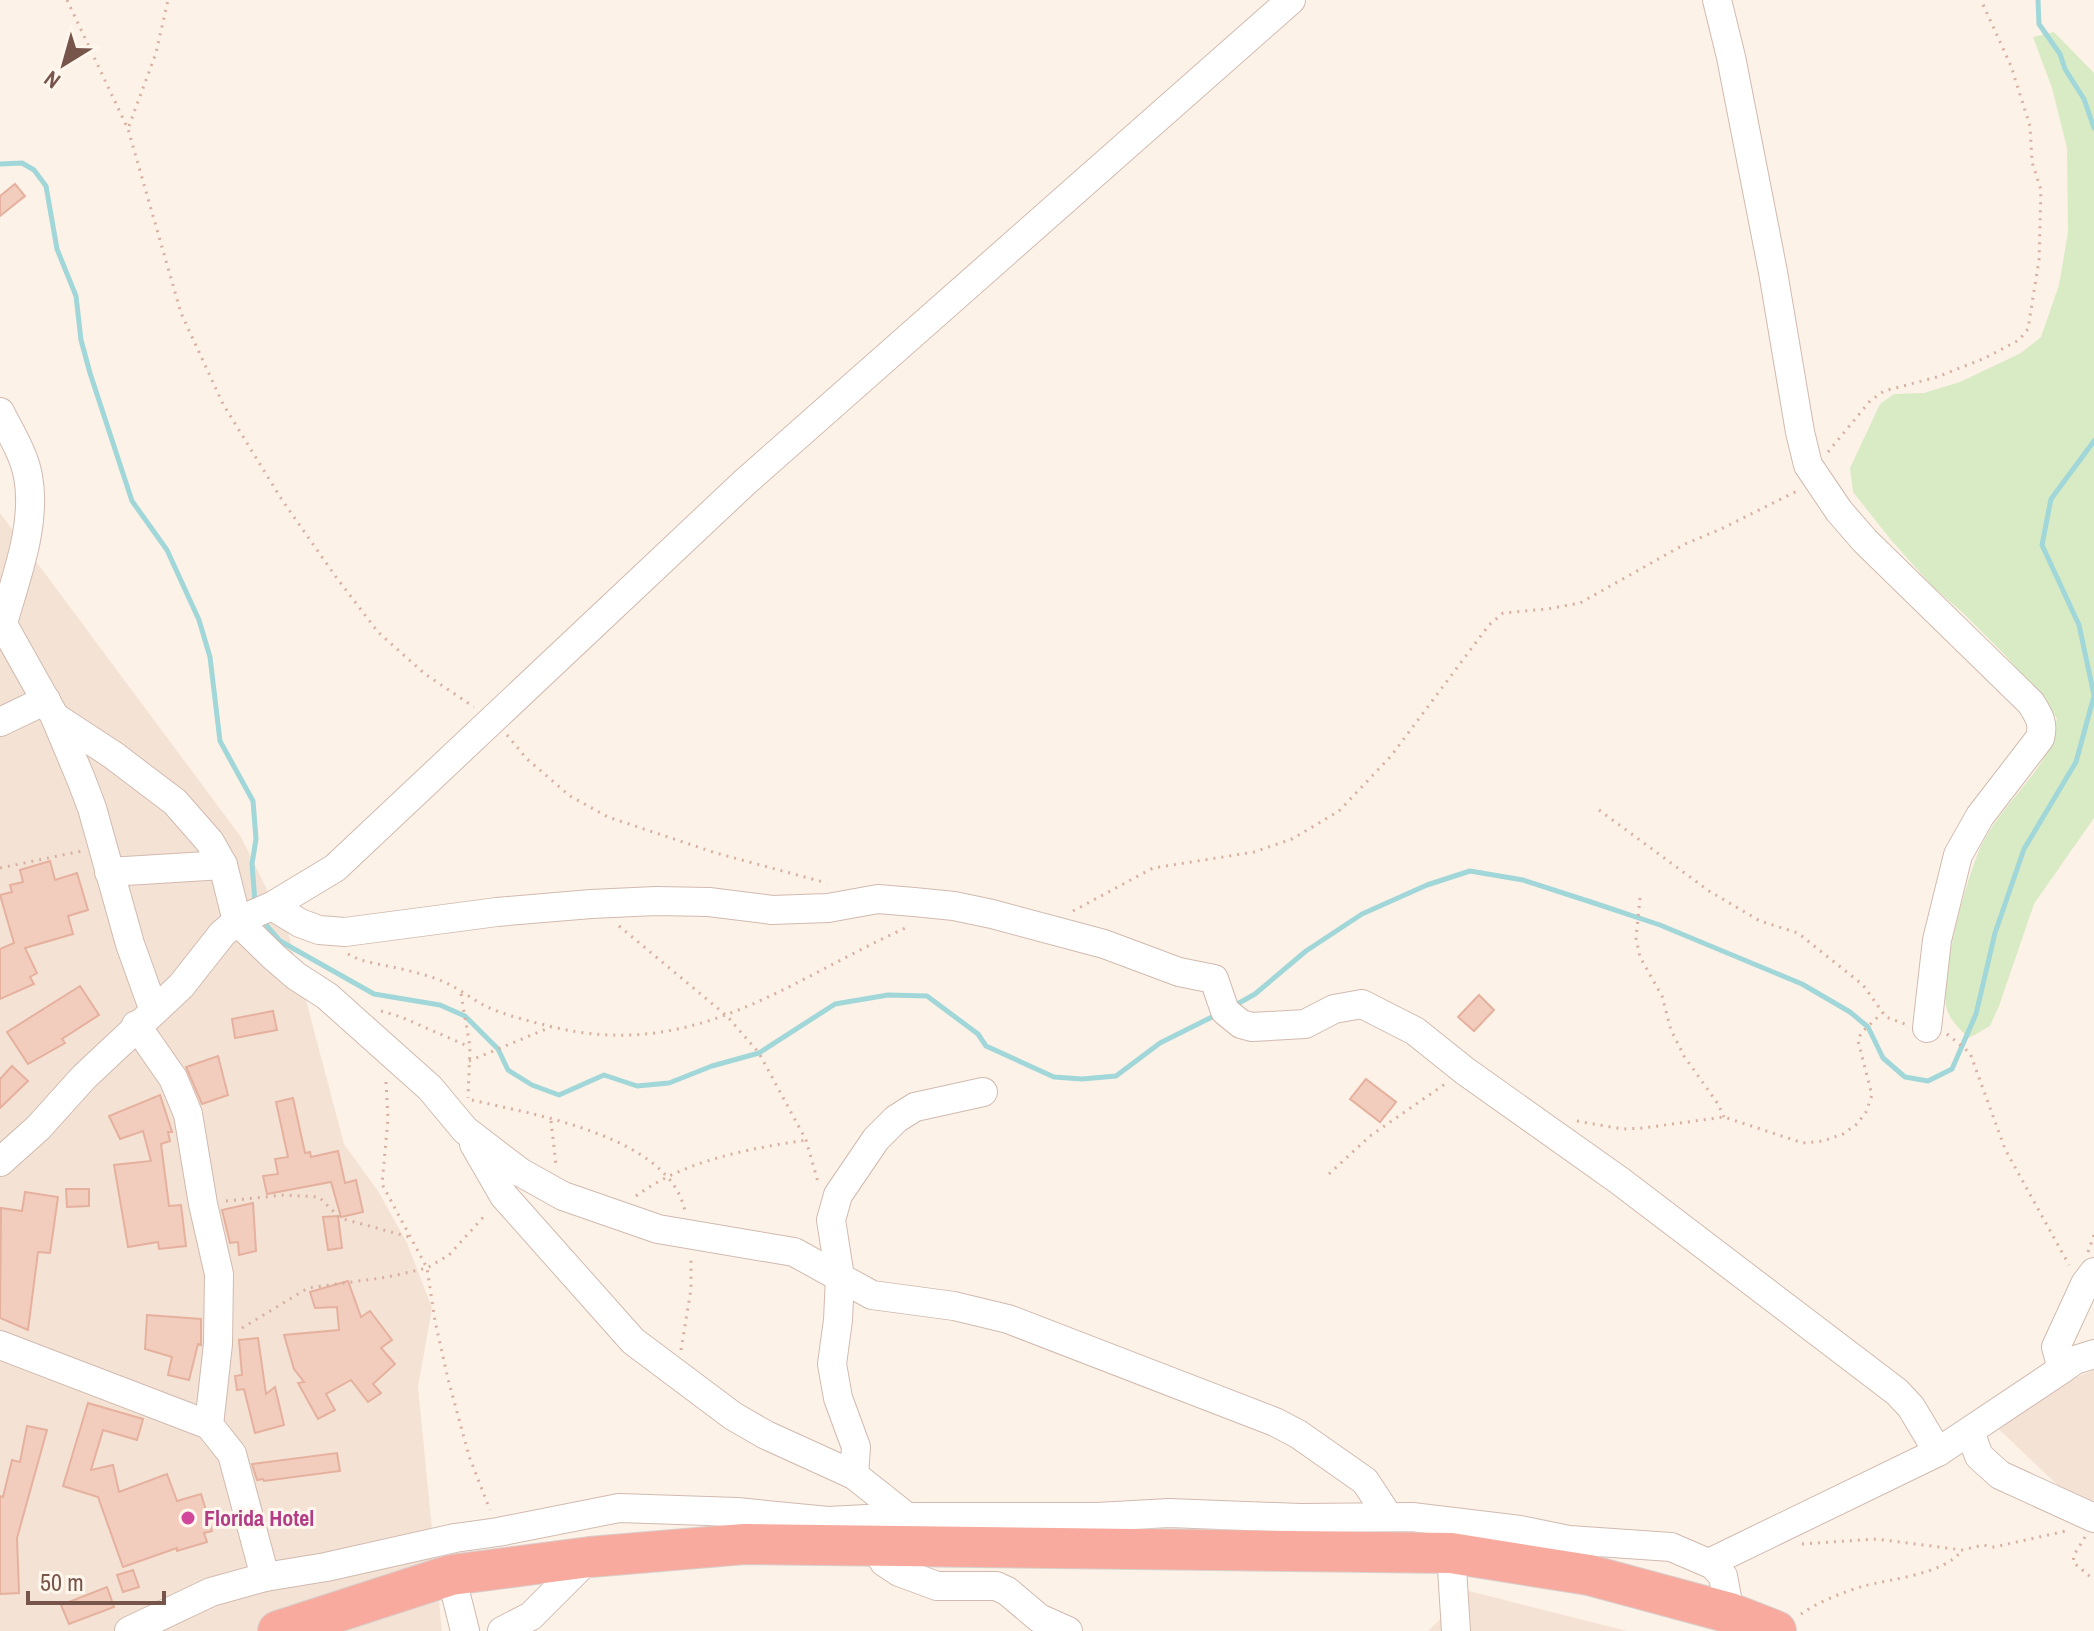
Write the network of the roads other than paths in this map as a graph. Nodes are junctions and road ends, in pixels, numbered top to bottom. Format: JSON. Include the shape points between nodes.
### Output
{"nodes":[{"id":1,"x":1291,"y":0,"type":"edge"},
{"id":2,"x":1717,"y":0,"type":"edge"},
{"id":3,"x":0,"y":412,"type":"edge"},
{"id":4,"x":1,"y":621,"type":"edge"},
{"id":5,"x":51,"y":709,"type":"junction"},
{"id":6,"x":0,"y":722,"type":"edge"},
{"id":7,"x":106,"y":859,"type":"junction"},
{"id":8,"x":223,"y":865,"type":"junction"},
{"id":9,"x":272,"y":906,"type":"junction"},
{"id":10,"x":237,"y":921,"type":"junction"},
{"id":11,"x":145,"y":1018,"type":"junction"},
{"id":12,"x":1927,"y":1028,"type":"road end"},
{"id":13,"x":983,"y":1092,"type":"dead end"},
{"id":14,"x":465,"y":1130,"type":"junction"},
{"id":15,"x":0,"y":1162,"type":"edge"},
{"id":16,"x":2094,"y":1272,"type":"edge"},
{"id":17,"x":840,"y":1277,"type":"junction"},
{"id":18,"x":0,"y":1345,"type":"edge"},
{"id":19,"x":2094,"y":1354,"type":"edge"},
{"id":20,"x":2062,"y":1369,"type":"junction"},
{"id":21,"x":209,"y":1425,"type":"junction"},
{"id":22,"x":1970,"y":1432,"type":"junction"},
{"id":23,"x":1938,"y":1452,"type":"junction"},
{"id":24,"x":854,"y":1475,"type":"junction"},
{"id":25,"x":1388,"y":1516,"type":"junction"},
{"id":26,"x":907,"y":1517,"type":"junction"},
{"id":27,"x":2087,"y":1526,"type":"edge"},
{"id":28,"x":874,"y":1546,"type":"junction"},
{"id":29,"x":1451,"y":1553,"type":"junction"},
{"id":30,"x":590,"y":1557,"type":"junction"},
{"id":31,"x":1709,"y":1563,"type":"junction"},
{"id":32,"x":326,"y":1567,"type":"junction"},
{"id":33,"x":451,"y":1575,"type":"junction"},
{"id":34,"x":265,"y":1577,"type":"junction"},
{"id":35,"x":411,"y":1586,"type":"junction"},
{"id":36,"x":1730,"y":1613,"type":"junction"},
{"id":37,"x":129,"y":1631,"type":"edge"},
{"id":38,"x":278,"y":1631,"type":"edge"},
{"id":39,"x":465,"y":1631,"type":"edge"},
{"id":40,"x":502,"y":1631,"type":"edge"},
{"id":41,"x":1068,"y":1631,"type":"edge"},
{"id":42,"x":1456,"y":1631,"type":"edge"},
{"id":43,"x":1776,"y":1631,"type":"edge"}],
"edges":[{"from":1,"to":9,"type":"street","via":[[745,482],[335,868]]},
{"from":2,"to":12,"type":"street","via":[[1800,432],[1813,472],[1865,541],[2041,718],[2040,738],[1980,816],[1958,855],[1937,940]]},
{"from":3,"to":4,"type":"street","via":[[28,475],[29,517]]},
{"from":4,"to":5,"type":"street"},
{"from":5,"to":6,"type":"street"},
{"from":5,"to":7,"type":"street","via":[[92,808]]},
{"from":5,"to":8,"type":"street","via":[[175,802]]},
{"from":7,"to":8,"type":"street"},
{"from":7,"to":11,"type":"street"},
{"from":8,"to":10,"type":"street"},
{"from":9,"to":10,"type":"street"},
{"from":9,"to":23,"type":"street","via":[[319,930],[345,932],[591,904],[709,902],[772,910],[878,899],[954,906],[1214,979],[1225,1011],[1252,1027],[1305,1024],[1334,1009],[1362,1004],[1415,1031],[1897,1392]]},
{"from":10,"to":11,"type":"street","via":[[181,986]]},
{"from":10,"to":14,"type":"street","via":[[430,1088]]},
{"from":11,"to":15,"type":"street"},
{"from":11,"to":21,"type":"street","via":[[188,1114],[219,1274]]},
{"from":13,"to":17,"type":"street","via":[[915,1107],[876,1139],[838,1195],[831,1220]]},
{"from":14,"to":17,"type":"street","via":[[520,1172],[563,1196],[658,1229],[794,1252]]},
{"from":14,"to":24,"type":"street","via":[[504,1196],[633,1341],[733,1416]]},
{"from":16,"to":20,"type":"street","via":[[2056,1347]]},
{"from":17,"to":24,"type":"street","via":[[832,1364],[856,1447]]},
{"from":17,"to":25,"type":"street","via":[[872,1295],[1008,1319],[1283,1425],[1365,1481]]},
{"from":18,"to":21,"type":"street"},
{"from":19,"to":20,"type":"street"},
{"from":20,"to":22,"type":"street"},
{"from":21,"to":34,"type":"street","via":[[232,1454]]},
{"from":22,"to":23,"type":"street"},
{"from":22,"to":27,"type":"street","via":[[1979,1456],[2000,1475]]},
{"from":23,"to":31,"type":"street"},
{"from":24,"to":26,"type":"street"},
{"from":25,"to":26,"type":"street"},
{"from":25,"to":31,"type":"street","via":[[1569,1540],[1671,1547]]},
{"from":26,"to":32,"type":"street","via":[[828,1521],[619,1508]]},
{"from":28,"to":29,"type":"highway"},
{"from":28,"to":30,"type":"highway","via":[[744,1544]]},
{"from":28,"to":41,"type":"street","via":[[899,1572],[937,1586],[996,1586],[1039,1618]]},
{"from":29,"to":36,"type":"highway","via":[[1589,1575]]},
{"from":29,"to":42,"type":"street"},
{"from":30,"to":33,"type":"highway"},
{"from":30,"to":40,"type":"street","via":[[531,1616]]},
{"from":31,"to":36,"type":"street","via":[[1723,1576]]},
{"from":32,"to":34,"type":"street"},
{"from":32,"to":35,"type":"street"},
{"from":33,"to":35,"type":"highway"},
{"from":33,"to":39,"type":"street"},
{"from":34,"to":37,"type":"street","via":[[211,1592]]},
{"from":35,"to":38,"type":"highway"},
{"from":36,"to":43,"type":"highway"}]}
